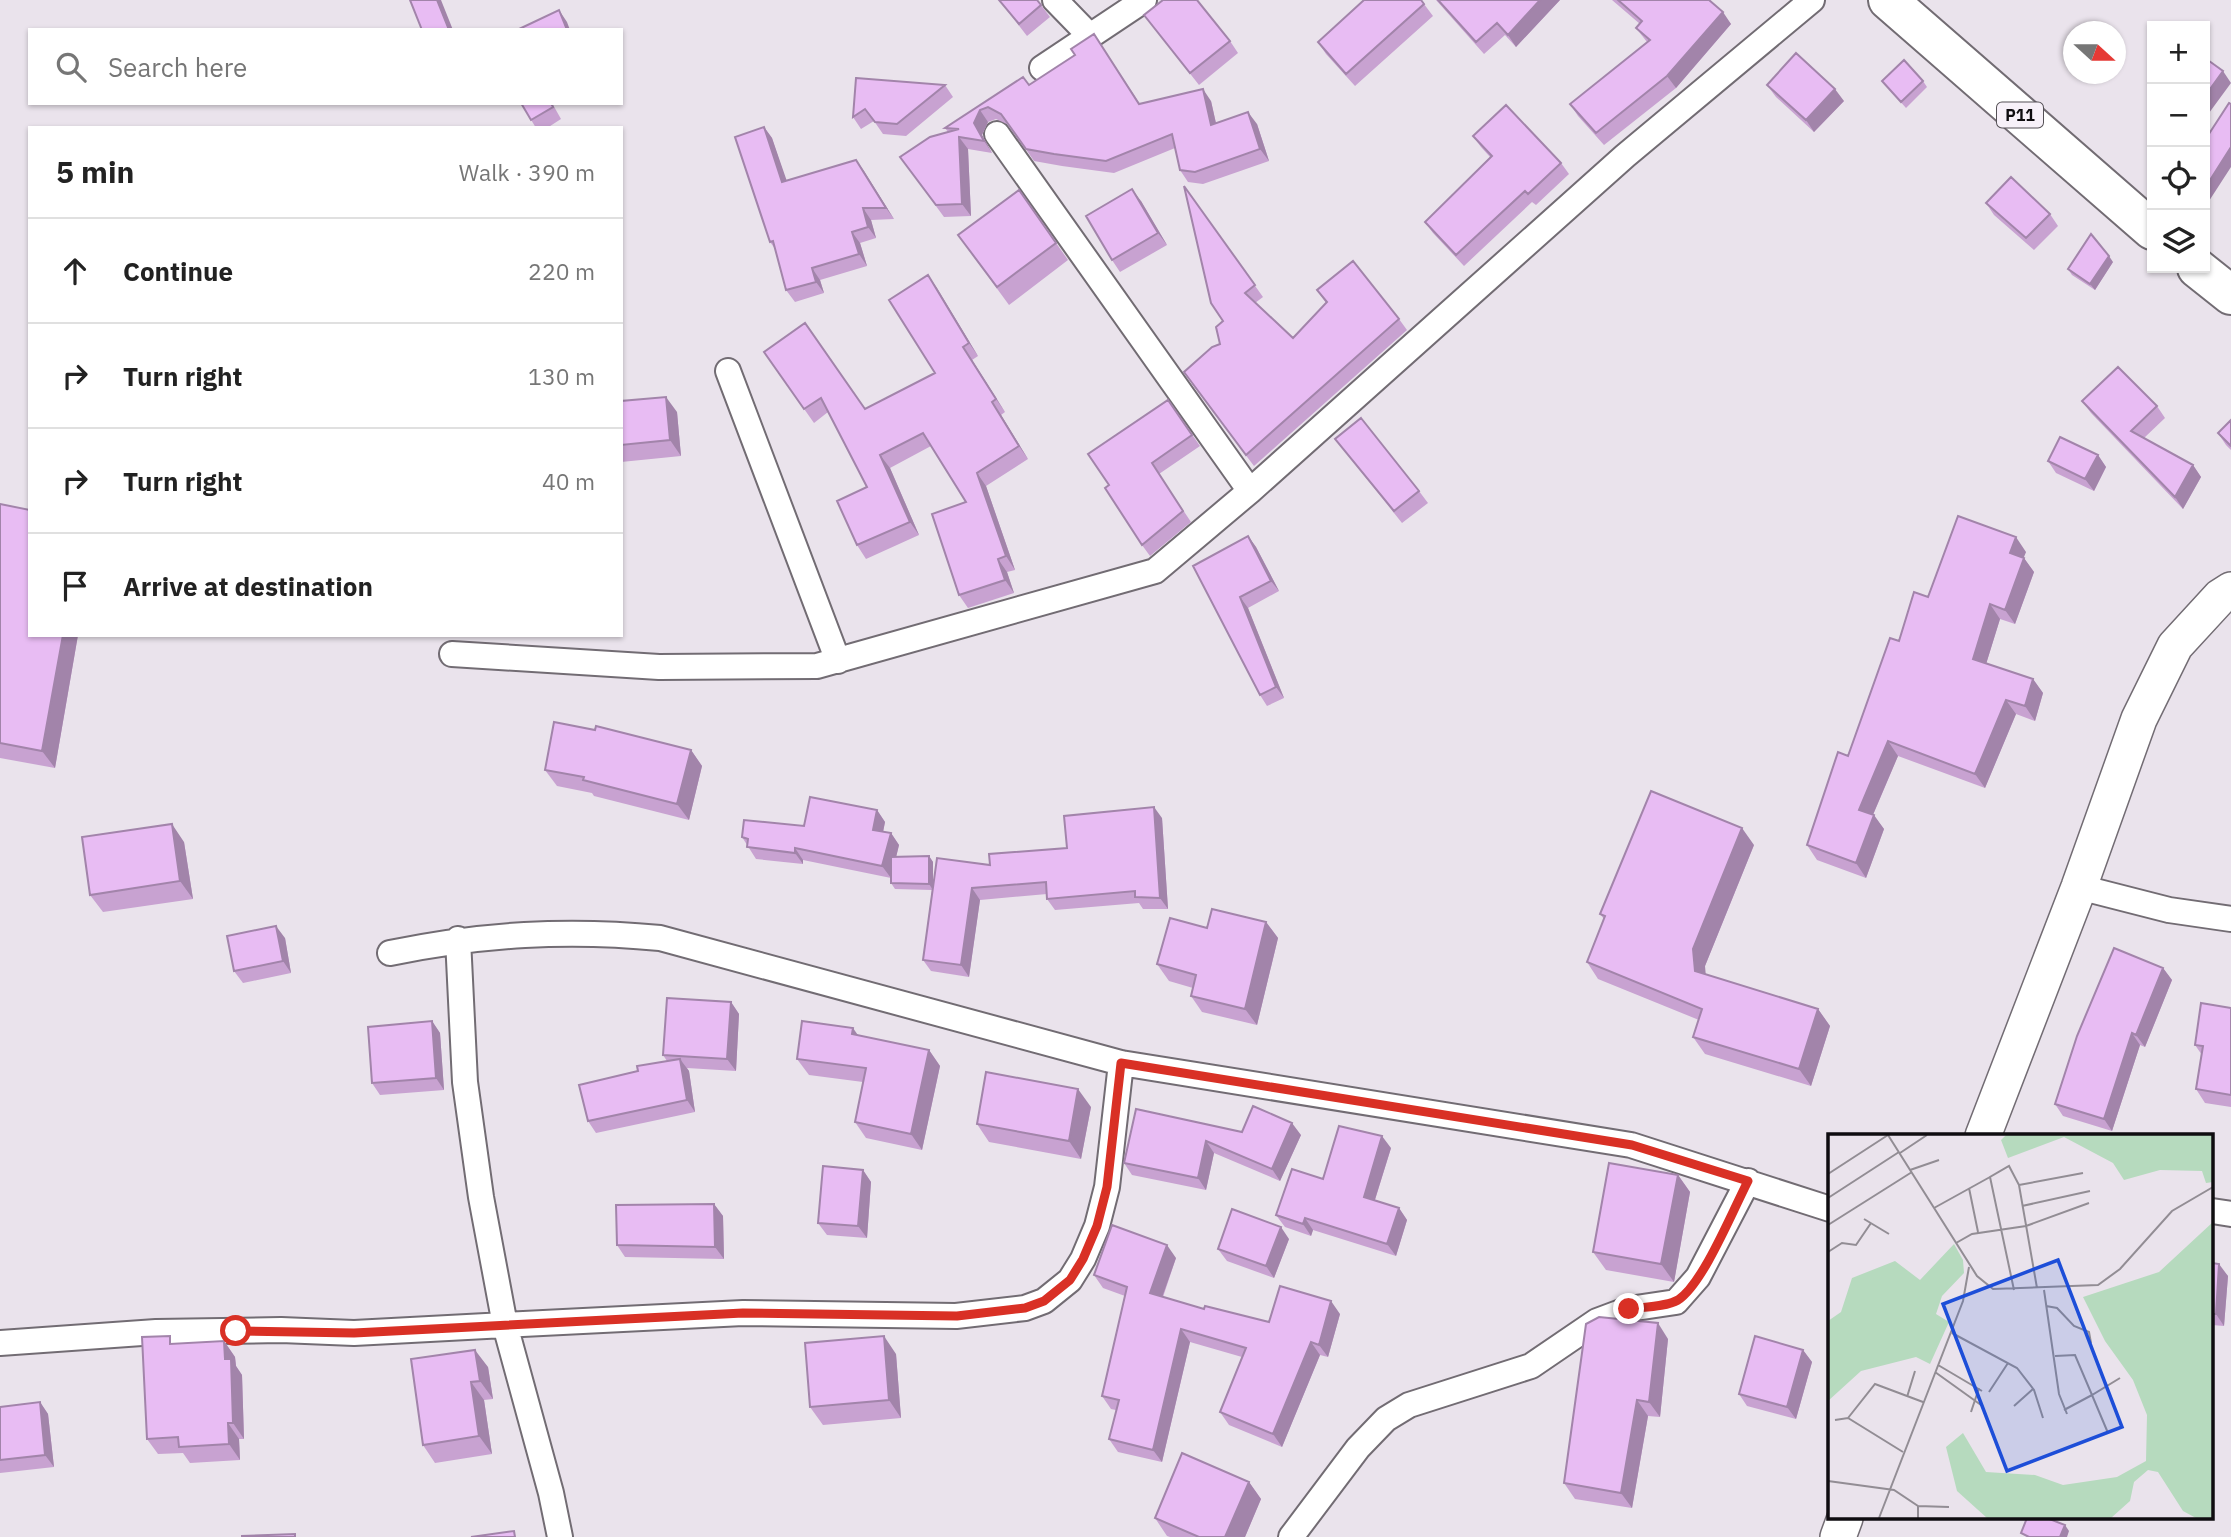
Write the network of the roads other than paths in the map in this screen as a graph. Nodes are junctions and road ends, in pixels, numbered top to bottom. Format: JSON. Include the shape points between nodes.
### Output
{"nodes":[{"id":1,"x":1055,"y":0,"type":"edge"},
{"id":2,"x":1144,"y":0,"type":"edge"},
{"id":3,"x":1812,"y":0,"type":"edge"},
{"id":4,"x":1888,"y":0,"type":"edge"},
{"id":5,"x":1090,"y":36,"type":"junction"},
{"id":6,"x":1042,"y":68,"type":"dead end"},
{"id":7,"x":997,"y":134,"type":"dead end"},
{"id":8,"x":2147,"y":226,"type":"edge"},
{"id":9,"x":2203,"y":273,"type":"edge"},
{"id":10,"x":2231,"y":295,"type":"edge"},
{"id":11,"x":728,"y":371,"type":"dead end"},
{"id":12,"x":1250,"y":491,"type":"junction"},
{"id":13,"x":2231,"y":590,"type":"edge"},
{"id":14,"x":452,"y":654,"type":"dead end"},
{"id":15,"x":838,"y":661,"type":"junction"},
{"id":16,"x":2079,"y":887,"type":"junction"},
{"id":17,"x":2231,"y":919,"type":"edge"},
{"id":18,"x":458,"y":939,"type":"junction"},
{"id":19,"x":390,"y":953,"type":"dead end"},
{"id":20,"x":1121,"y":1063,"type":"junction"},
{"id":21,"x":1984,"y":1134,"type":"edge"},
{"id":22,"x":1748,"y":1181,"type":"junction"},
{"id":23,"x":1828,"y":1208,"type":"edge"},
{"id":24,"x":505,"y":1325,"type":"junction"},
{"id":25,"x":0,"y":1343,"type":"edge"},
{"id":26,"x":1844,"y":1520,"type":"edge"},
{"id":27,"x":560,"y":1537,"type":"edge"},
{"id":28,"x":1291,"y":1537,"type":"edge"},
{"id":29,"x":1838,"y":1537,"type":"edge"}],
"edges":[{"from":1,"to":5,"type":"street"},
{"from":2,"to":5,"type":"street"},
{"from":3,"to":12,"type":"street","via":[[1625,156]]},
{"from":4,"to":8,"type":"main road","number":"P11"},
{"from":5,"to":6,"type":"street"},
{"from":7,"to":12,"type":"street"},
{"from":9,"to":10,"type":"main road"},
{"from":11,"to":15,"type":"street"},
{"from":12,"to":15,"type":"street","via":[[1155,571]]},
{"from":13,"to":16,"type":"main road","via":[[2175,646],[2139,719]]},
{"from":14,"to":15,"type":"street","via":[[659,667],[817,666]]},
{"from":16,"to":17,"type":"street","via":[[2169,910]]},
{"from":16,"to":21,"type":"main road"},
{"from":18,"to":19,"type":"street"},
{"from":18,"to":20,"type":"street","via":[[591,931],[660,938]]},
{"from":18,"to":24,"type":"street","via":[[465,1082]]},
{"from":20,"to":22,"type":"street","via":[[1632,1145]]},
{"from":20,"to":24,"type":"street","via":[[1107,1187],[1097,1226],[1070,1280],[1044,1301],[1025,1308],[957,1316],[743,1313]]},
{"from":22,"to":23,"type":"street"},
{"from":22,"to":28,"type":"street","via":[[1698,1277],[1676,1302],[1629,1309],[1597,1321],[1531,1366],[1409,1405],[1386,1419],[1358,1448]]},
{"from":24,"to":25,"type":"street","via":[[354,1333],[156,1332]]},
{"from":24,"to":27,"type":"street"},
{"from":26,"to":29,"type":"main road"}]}
